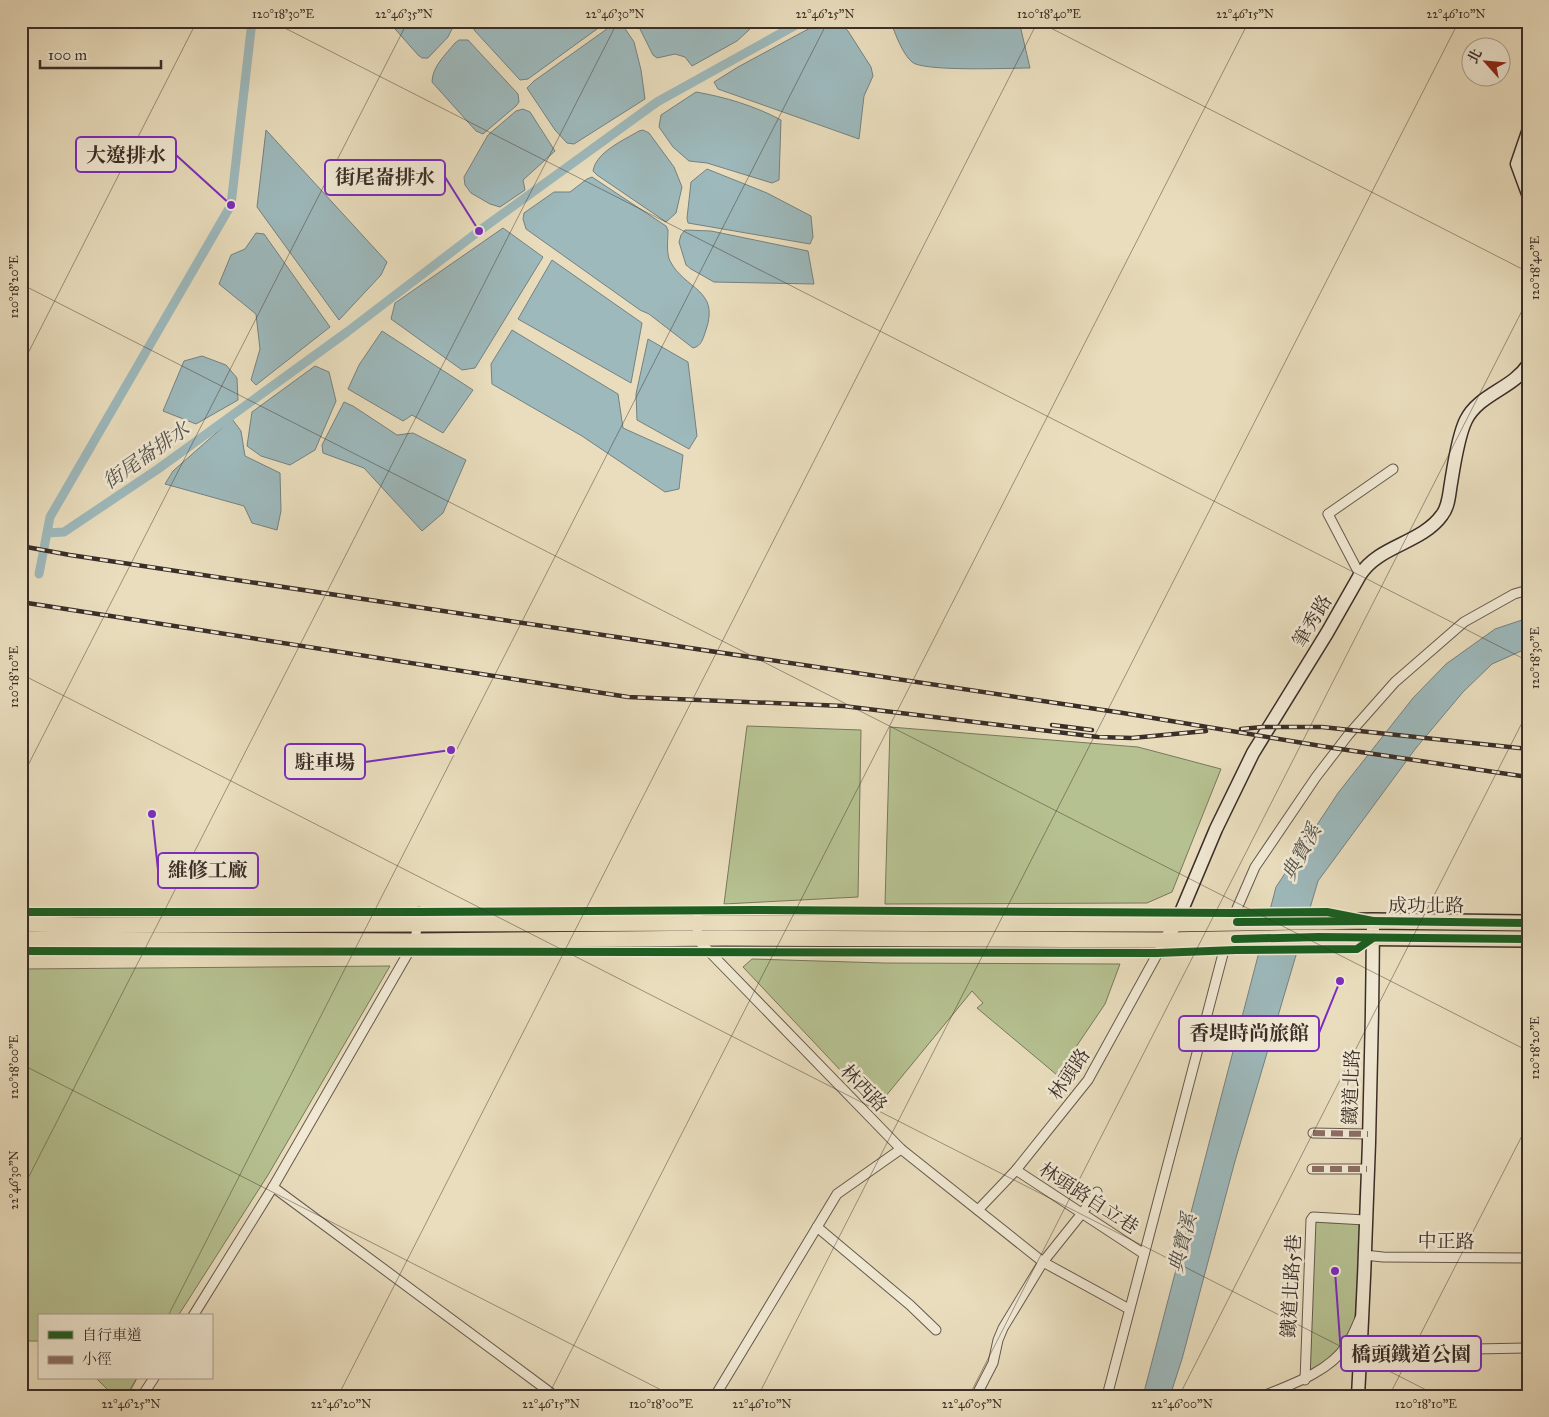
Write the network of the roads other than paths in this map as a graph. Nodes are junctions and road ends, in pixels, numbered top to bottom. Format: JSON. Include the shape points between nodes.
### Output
{"nodes":[{"id":1,"x":1527,"y":139,"type":"edge"},
{"id":2,"x":1528,"y":194,"type":"edge"},
{"id":3,"x":1528,"y":365,"type":"edge"},
{"id":4,"x":1393,"y":469,"type":"dead end"},
{"id":5,"x":1360,"y":575,"type":"junction"},
{"id":6,"x":1528,"y":590,"type":"edge"},
{"id":7,"x":1236,"y":918,"type":"junction"},
{"id":8,"x":418,"y":919,"type":"junction"},
{"id":9,"x":1373,"y":921,"type":"junction"},
{"id":10,"x":1528,"y":923,"type":"edge"},
{"id":11,"x":21,"y":924,"type":"edge"},
{"id":12,"x":697,"y":924,"type":"junction"},
{"id":13,"x":1176,"y":924,"type":"junction"},
{"id":14,"x":1373,"y":938,"type":"junction"},
{"id":15,"x":21,"y":939,"type":"edge"},
{"id":16,"x":1528,"y":939,"type":"edge"},
{"id":17,"x":1165,"y":940,"type":"junction"},
{"id":18,"x":415,"y":941,"type":"junction"},
{"id":19,"x":1224,"y":950,"type":"dead end"},
{"id":20,"x":1313,"y":1133,"type":"dead end"},
{"id":21,"x":1368,"y":1134,"type":"junction"},
{"id":22,"x":901,"y":1149,"type":"junction"},
{"id":23,"x":1312,"y":1169,"type":"dead end"},
{"id":24,"x":1367,"y":1169,"type":"junction"},
{"id":25,"x":1016,"y":1170,"type":"junction"},
{"id":26,"x":273,"y":1187,"type":"junction"},
{"id":27,"x":1097,"y":1192,"type":"dead end"},
{"id":28,"x":978,"y":1210,"type":"junction"},
{"id":29,"x":1083,"y":1212,"type":"junction"},
{"id":30,"x":1365,"y":1220,"type":"junction"},
{"id":31,"x":817,"y":1227,"type":"junction"},
{"id":32,"x":1144,"y":1254,"type":"junction"},
{"id":33,"x":1364,"y":1255,"type":"junction"},
{"id":34,"x":1528,"y":1258,"type":"edge"},
{"id":35,"x":1043,"y":1262,"type":"junction"},
{"id":36,"x":1130,"y":1310,"type":"junction"},
{"id":37,"x":195,"y":1314,"type":"edge"},
{"id":38,"x":1363,"y":1314,"type":"junction"},
{"id":39,"x":936,"y":1330,"type":"dead end"},
{"id":40,"x":1528,"y":1348,"type":"edge"},
{"id":41,"x":1475,"y":1349,"type":"dead end"},
{"id":42,"x":153,"y":1380,"type":"edge"},
{"id":43,"x":1304,"y":1380,"type":"junction"},
{"id":44,"x":142,"y":1396,"type":"edge"},
{"id":45,"x":555,"y":1396,"type":"edge"},
{"id":46,"x":714,"y":1396,"type":"edge"},
{"id":47,"x":976,"y":1396,"type":"edge"},
{"id":48,"x":1107,"y":1396,"type":"edge"},
{"id":49,"x":1263,"y":1396,"type":"edge"},
{"id":50,"x":1358,"y":1396,"type":"edge"}],
"edges":[{"from":1,"to":2,"type":"street","via":[[1517,164]]},
{"from":3,"to":5,"type":"street","name":"筆秀路","via":[[1508,385],[1471,411],[1465,422],[1450,496],[1443,514],[1423,533],[1383,553]]},
{"from":4,"to":5,"type":"street","via":[[1328,514]]},
{"from":5,"to":13,"type":"street","name":"筆秀路","via":[[1253,754],[1216,829]]},
{"from":6,"to":7,"type":"street","via":[[1514,594],[1464,622],[1394,682],[1316,777],[1255,867]]},
{"from":7,"to":9,"type":"main road","name":"成功北路"},
{"from":7,"to":13,"type":"main road"},
{"from":8,"to":11,"type":"main road"},
{"from":8,"to":12,"type":"main road"},
{"from":8,"to":18,"type":"street"},
{"from":9,"to":10,"type":"main road","name":"成功北路"},
{"from":9,"to":14,"type":"street","name":"鐵道北路"},
{"from":12,"to":13,"type":"main road"},
{"from":12,"to":17,"type":"main road"},
{"from":12,"to":18,"type":"main road"},
{"from":12,"to":22,"type":"street","name":"林西路"},
{"from":13,"to":17,"type":"street","name":"筆秀路"},
{"from":14,"to":16,"type":"main road","name":"成功北路"},
{"from":14,"to":17,"type":"main road","name":"成功北路"},
{"from":14,"to":21,"type":"street","name":"鐵道北路"},
{"from":15,"to":18,"type":"main road"},
{"from":17,"to":25,"type":"street","name":"林頭路","via":[[1088,1080]]},
{"from":18,"to":26,"type":"street"},
{"from":19,"to":32,"type":"street"},
{"from":20,"to":21,"type":"street"},
{"from":21,"to":24,"type":"street","name":"鐵道北路"},
{"from":22,"to":28,"type":"street","name":"林西路"},
{"from":22,"to":31,"type":"street","via":[[838,1194]]},
{"from":23,"to":24,"type":"street"},
{"from":24,"to":30,"type":"street","name":"鐵道北路"},
{"from":25,"to":28,"type":"street","name":"林頭路"},
{"from":25,"to":29,"type":"street","name":"林頭路自立巷"},
{"from":26,"to":37,"type":"street"},
{"from":26,"to":45,"type":"street"},
{"from":27,"to":29,"type":"street"},
{"from":28,"to":35,"type":"street","name":"林西路"},
{"from":29,"to":32,"type":"street","name":"林頭路自立巷"},
{"from":29,"to":35,"type":"street"},
{"from":30,"to":33,"type":"street","name":"鐵道北路"},
{"from":30,"to":43,"type":"street","name":"鐵道北路5巷","via":[[1313,1217],[1310,1220]]},
{"from":31,"to":39,"type":"street"},
{"from":31,"to":46,"type":"street"},
{"from":32,"to":36,"type":"street"},
{"from":33,"to":34,"type":"street","name":"中正路"},
{"from":33,"to":38,"type":"street","name":"鐵道北路"},
{"from":35,"to":36,"type":"street","name":"林西路"},
{"from":35,"to":47,"type":"street","via":[[1003,1328],[993,1363]]},
{"from":36,"to":48,"type":"street"},
{"from":38,"to":43,"type":"street","via":[[1346,1348]]},
{"from":38,"to":50,"type":"street","name":"鐵道北路"},
{"from":40,"to":41,"type":"street"},
{"from":42,"to":44,"type":"street"},
{"from":43,"to":49,"type":"street"}]}
